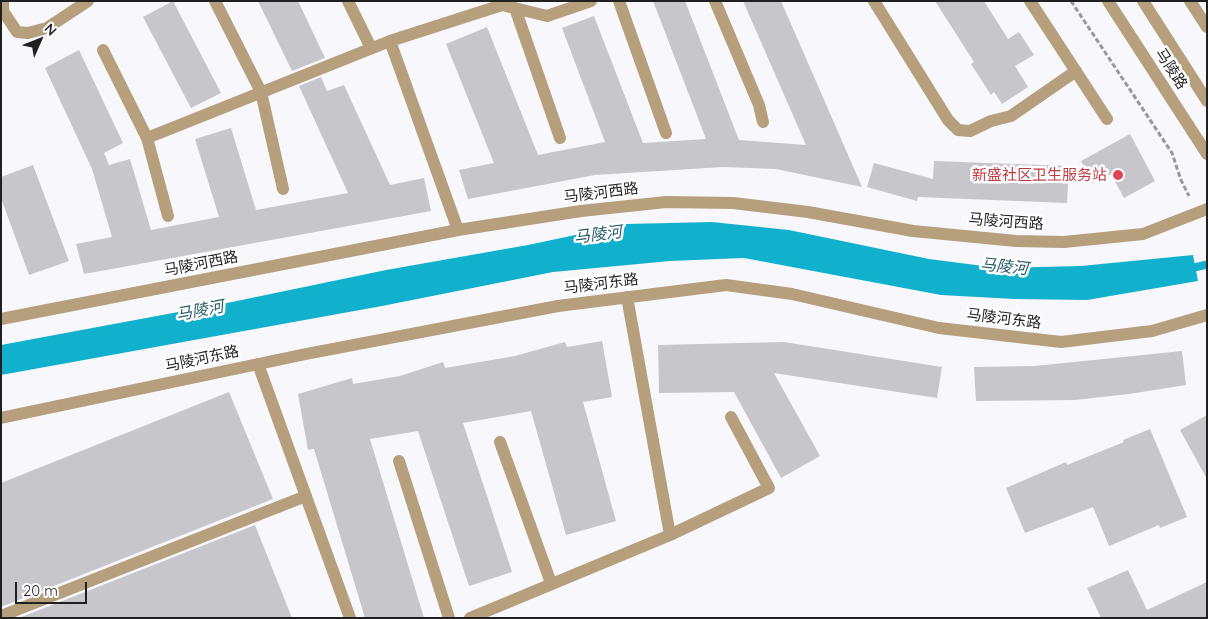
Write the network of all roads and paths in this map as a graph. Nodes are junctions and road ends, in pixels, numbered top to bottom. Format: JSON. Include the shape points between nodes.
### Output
{"nodes":[{"id":1,"x":3,"y":1,"type":"edge"},
{"id":2,"x":88,"y":1,"type":"edge"},
{"id":3,"x":215,"y":1,"type":"edge"},
{"id":4,"x":348,"y":1,"type":"edge"},
{"id":5,"x":591,"y":1,"type":"edge"},
{"id":6,"x":619,"y":1,"type":"edge"},
{"id":7,"x":715,"y":1,"type":"edge"},
{"id":8,"x":874,"y":1,"type":"edge"},
{"id":9,"x":1030,"y":1,"type":"edge"},
{"id":10,"x":1070,"y":1,"type":"edge"},
{"id":11,"x":1108,"y":1,"type":"edge"},
{"id":12,"x":1143,"y":1,"type":"edge"},
{"id":13,"x":1190,"y":1,"type":"edge"},
{"id":14,"x":477,"y":7,"type":"edge"},
{"id":15,"x":515,"y":8,"type":"junction"},
{"id":16,"x":1207,"y":27,"type":"edge"},
{"id":17,"x":390,"y":40,"type":"junction"},
{"id":18,"x":370,"y":48,"type":"junction"},
{"id":19,"x":103,"y":50,"type":"dead end"},
{"id":20,"x":1076,"y":71,"type":"junction"},
{"id":21,"x":261,"y":92,"type":"junction"},
{"id":22,"x":1207,"y":101,"type":"edge"},
{"id":23,"x":1107,"y":119,"type":"dead end"},
{"id":24,"x":763,"y":122,"type":"dead end"},
{"id":25,"x":666,"y":133,"type":"dead end"},
{"id":26,"x":147,"y":138,"type":"junction"},
{"id":27,"x":560,"y":138,"type":"dead end"},
{"id":28,"x":1207,"y":154,"type":"edge"},
{"id":29,"x":283,"y":189,"type":"dead end"},
{"id":30,"x":1202,"y":212,"type":"edge"},
{"id":31,"x":168,"y":216,"type":"dead end"},
{"id":32,"x":458,"y":230,"type":"junction"},
{"id":33,"x":627,"y":297,"type":"junction"},
{"id":34,"x":1207,"y":315,"type":"edge"},
{"id":35,"x":1,"y":319,"type":"edge"},
{"id":36,"x":258,"y":364,"type":"junction"},
{"id":37,"x":730,"y":417,"type":"dead end"},
{"id":38,"x":1,"y":418,"type":"edge"},
{"id":39,"x":500,"y":442,"type":"dead end"},
{"id":40,"x":399,"y":460,"type":"dead end"},
{"id":41,"x":306,"y":496,"type":"junction"},
{"id":42,"x":670,"y":535,"type":"junction"},
{"id":43,"x":551,"y":583,"type":"junction"},
{"id":44,"x":1,"y":616,"type":"edge"},
{"id":45,"x":350,"y":618,"type":"edge"},
{"id":46,"x":450,"y":618,"type":"edge"},
{"id":47,"x":470,"y":618,"type":"edge"}],
"edges":[{"from":1,"to":2,"type":"street","via":[[3,11],[18,32],[28,33],[47,28]]},
{"from":3,"to":21,"type":"street"},
{"from":4,"to":18,"type":"street"},
{"from":5,"to":15,"type":"street","via":[[547,16]]},
{"from":6,"to":25,"type":"street"},
{"from":7,"to":24,"type":"street","via":[[760,105]]},
{"from":8,"to":20,"type":"street","via":[[948,120],[958,130],[970,131],[1011,116]]},
{"from":9,"to":20,"type":"street"},
{"from":10,"to":30,"type":"path","via":[[1172,153],[1181,180]]},
{"from":11,"to":28,"type":"street","name":"马陵路"},
{"from":12,"to":22,"type":"street","name":"马陵路"},
{"from":13,"to":16,"type":"street"},
{"from":14,"to":15,"type":"street","via":[[502,4]]},
{"from":14,"to":17,"type":"street"},
{"from":15,"to":27,"type":"street"},
{"from":17,"to":18,"type":"street"},
{"from":17,"to":32,"type":"street"},
{"from":18,"to":21,"type":"street"},
{"from":19,"to":26,"type":"street"},
{"from":20,"to":23,"type":"street"},
{"from":21,"to":26,"type":"street"},
{"from":21,"to":29,"type":"street"},
{"from":26,"to":31,"type":"street"},
{"from":30,"to":32,"type":"street","name":"马陵河西路","via":[[1143,234],[1064,242],[913,231],[808,212],[733,203],[666,202],[580,211]]},
{"from":32,"to":35,"type":"street","name":"马陵河西路"},
{"from":33,"to":34,"type":"street","name":"马陵河东路","via":[[726,285],[792,294],[939,328],[1061,342],[1152,331]]},
{"from":33,"to":36,"type":"street","name":"马陵河东路","via":[[558,306]]},
{"from":33,"to":42,"type":"street"},
{"from":36,"to":38,"type":"street","name":"马陵河东路"},
{"from":36,"to":41,"type":"street"},
{"from":37,"to":42,"type":"street","via":[[769,488]]},
{"from":39,"to":43,"type":"street"},
{"from":40,"to":46,"type":"street"},
{"from":41,"to":44,"type":"street"},
{"from":41,"to":45,"type":"street"},
{"from":42,"to":43,"type":"street"},
{"from":43,"to":47,"type":"street"}]}
